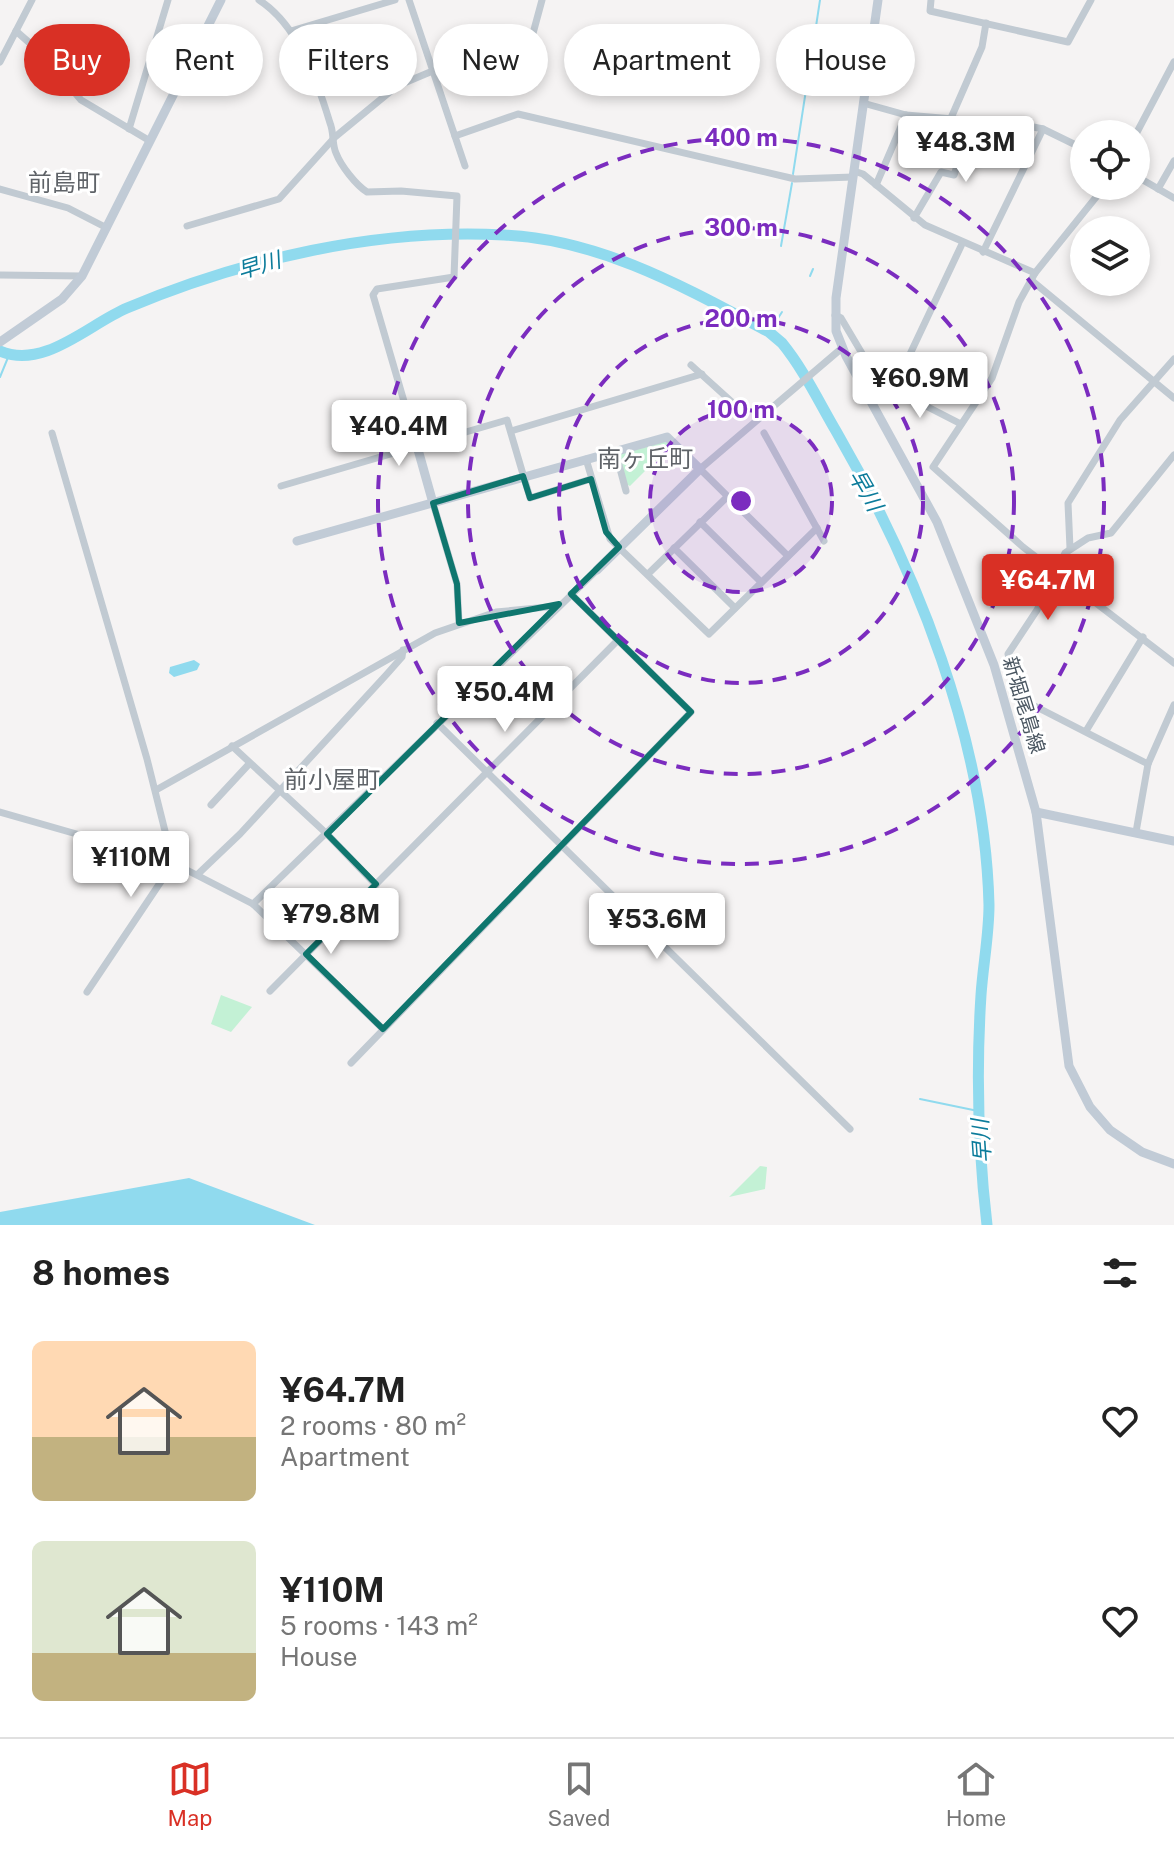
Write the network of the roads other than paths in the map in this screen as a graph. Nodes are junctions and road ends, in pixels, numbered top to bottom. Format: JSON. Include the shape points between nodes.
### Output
{"nodes":[{"id":1,"x":32,"y":0,"type":"edge"},
{"id":2,"x":168,"y":0,"type":"edge"},
{"id":3,"x":221,"y":0,"type":"edge"},
{"id":4,"x":259,"y":0,"type":"edge"},
{"id":5,"x":395,"y":0,"type":"edge"},
{"id":6,"x":409,"y":0,"type":"edge"},
{"id":7,"x":542,"y":0,"type":"edge"},
{"id":8,"x":878,"y":0,"type":"edge"},
{"id":9,"x":931,"y":0,"type":"edge"},
{"id":10,"x":1090,"y":0,"type":"edge"},
{"id":11,"x":986,"y":23,"type":"junction"},
{"id":12,"x":286,"y":24,"type":"edge"},
{"id":13,"x":314,"y":24,"type":"edge"},
{"id":14,"x":536,"y":24,"type":"edge"},
{"id":15,"x":16,"y":31,"type":"junction"},
{"id":16,"x":0,"y":62,"type":"edge"},
{"id":17,"x":1174,"y":62,"type":"edge"},
{"id":18,"x":433,"y":67,"type":"edge"},
{"id":19,"x":433,"y":70,"type":"edge"},
{"id":20,"x":322,"y":96,"type":"edge"},
{"id":21,"x":442,"y":96,"type":"edge"},
{"id":22,"x":863,"y":103,"type":"junction"},
{"id":23,"x":906,"y":115,"type":"junction"},
{"id":24,"x":951,"y":118,"type":"junction"},
{"id":25,"x":973,"y":120,"type":"junction"},
{"id":26,"x":1143,"y":120,"type":"edge"},
{"id":27,"x":129,"y":129,"type":"junction"},
{"id":28,"x":1043,"y":129,"type":"junction"},
{"id":29,"x":455,"y":136,"type":"junction"},
{"id":30,"x":335,"y":137,"type":"junction"},
{"id":31,"x":150,"y":141,"type":"junction"},
{"id":32,"x":1070,"y":142,"type":"edge"},
{"id":33,"x":1174,"y":161,"type":"edge"},
{"id":34,"x":465,"y":166,"type":"dead end"},
{"id":35,"x":854,"y":174,"type":"junction"},
{"id":36,"x":1150,"y":184,"type":"edge"},
{"id":37,"x":876,"y":185,"type":"junction"},
{"id":38,"x":0,"y":189,"type":"edge"},
{"id":39,"x":1158,"y":189,"type":"junction"},
{"id":40,"x":1174,"y":198,"type":"edge"},
{"id":41,"x":1094,"y":200,"type":"edge"},
{"id":42,"x":914,"y":218,"type":"junction"},
{"id":43,"x":187,"y":226,"type":"dead end"},
{"id":44,"x":107,"y":228,"type":"junction"},
{"id":45,"x":962,"y":244,"type":"junction"},
{"id":46,"x":983,"y":252,"type":"junction"},
{"id":47,"x":0,"y":275,"type":"edge"},
{"id":48,"x":82,"y":276,"type":"junction"},
{"id":49,"x":1033,"y":276,"type":"junction"},
{"id":50,"x":835,"y":315,"type":"junction"},
{"id":51,"x":0,"y":342,"type":"edge"},
{"id":52,"x":842,"y":348,"type":"junction"},
{"id":53,"x":1174,"y":359,"type":"edge"},
{"id":54,"x":691,"y":365,"type":"dead end"},
{"id":55,"x":702,"y":374,"type":"junction"},
{"id":56,"x":1154,"y":380,"type":"junction"},
{"id":57,"x":894,"y":388,"type":"junction"},
{"id":58,"x":1174,"y":398,"type":"edge"},
{"id":59,"x":743,"y":412,"type":"dead end"},
{"id":60,"x":961,"y":424,"type":"junction"},
{"id":61,"x":511,"y":431,"type":"junction"},
{"id":62,"x":52,"y":433,"type":"dead end"},
{"id":63,"x":764,"y":433,"type":"dead end"},
{"id":64,"x":417,"y":446,"type":"junction"},
{"id":65,"x":615,"y":450,"type":"junction"},
{"id":66,"x":1174,"y":455,"type":"edge"},
{"id":67,"x":586,"y":459,"type":"junction"},
{"id":68,"x":700,"y":469,"type":"junction"},
{"id":69,"x":523,"y":476,"type":"junction"},
{"id":70,"x":591,"y":479,"type":"junction"},
{"id":71,"x":281,"y":486,"type":"dead end"},
{"id":72,"x":626,"y":491,"type":"dead end"},
{"id":73,"x":727,"y":497,"type":"junction"},
{"id":74,"x":433,"y":503,"type":"junction"},
{"id":75,"x":700,"y":522,"type":"junction"},
{"id":76,"x":817,"y":528,"type":"junction"},
{"id":77,"x":297,"y":541,"type":"dead end"},
{"id":78,"x":824,"y":541,"type":"dead end"},
{"id":79,"x":619,"y":547,"type":"junction"},
{"id":80,"x":674,"y":548,"type":"junction"},
{"id":81,"x":1070,"y":548,"type":"junction"},
{"id":82,"x":788,"y":556,"type":"junction"},
{"id":83,"x":597,"y":570,"type":"joint"},
{"id":84,"x":1055,"y":571,"type":"junction"},
{"id":85,"x":648,"y":574,"type":"junction"},
{"id":86,"x":761,"y":582,"type":"junction"},
{"id":87,"x":571,"y":594,"type":"junction"},
{"id":88,"x":558,"y":606,"type":"junction"},
{"id":89,"x":735,"y":608,"type":"junction"},
{"id":90,"x":459,"y":623,"type":"junction"},
{"id":91,"x":1143,"y":637,"type":"junction"},
{"id":92,"x":618,"y":640,"type":"junction"},
{"id":93,"x":403,"y":650,"type":"junction"},
{"id":94,"x":1174,"y":663,"type":"edge"},
{"id":95,"x":1174,"y":705,"type":"edge"},
{"id":96,"x":437,"y":723,"type":"junction"},
{"id":97,"x":1086,"y":731,"type":"junction"},
{"id":98,"x":232,"y":746,"type":"junction"},
{"id":99,"x":249,"y":764,"type":"junction"},
{"id":100,"x":1148,"y":764,"type":"junction"},
{"id":101,"x":488,"y":775,"type":"junction"},
{"id":102,"x":156,"y":790,"type":"junction"},
{"id":103,"x":278,"y":791,"type":"junction"},
{"id":104,"x":211,"y":805,"type":"dead end"},
{"id":105,"x":0,"y":812,"type":"edge"},
{"id":106,"x":1036,"y":812,"type":"junction"},
{"id":107,"x":1136,"y":832,"type":"junction"},
{"id":108,"x":327,"y":834,"type":"junction"},
{"id":109,"x":1174,"y":841,"type":"edge"},
{"id":110,"x":561,"y":847,"type":"junction"},
{"id":111,"x":172,"y":867,"type":"junction"},
{"id":112,"x":198,"y":874,"type":"junction"},
{"id":113,"x":376,"y":885,"type":"junction"},
{"id":114,"x":253,"y":904,"type":"junction"},
{"id":115,"x":306,"y":954,"type":"junction"},
{"id":116,"x":270,"y":991,"type":"dead end"},
{"id":117,"x":87,"y":992,"type":"dead end"},
{"id":118,"x":383,"y":1029,"type":"junction"},
{"id":119,"x":351,"y":1063,"type":"dead end"},
{"id":120,"x":850,"y":1129,"type":"dead end"},
{"id":121,"x":1174,"y":1164,"type":"edge"}],
"edges":[{"from":1,"to":15,"type":"street"},
{"from":2,"to":27,"type":"street"},
{"from":3,"to":31,"type":"main road"},
{"from":4,"to":12,"type":"street"},
{"from":5,"to":13,"type":"street"},
{"from":6,"to":18,"type":"street"},
{"from":7,"to":14,"type":"street"},
{"from":8,"to":22,"type":"main road","name":"新堀尾島線"},
{"from":9,"to":11,"type":"street","via":[[930,11]]},
{"from":10,"to":11,"type":"street","via":[[1068,42]]},
{"from":11,"to":24,"type":"street","via":[[982,47]]},
{"from":15,"to":16,"type":"street"},
{"from":15,"to":27,"type":"street","via":[[81,100]]},
{"from":17,"to":26,"type":"street"},
{"from":19,"to":30,"type":"street","via":[[397,86]]},
{"from":20,"to":30,"type":"street"},
{"from":21,"to":29,"type":"street"},
{"from":22,"to":23,"type":"street"},
{"from":22,"to":35,"type":"main road","name":"新堀尾島線"},
{"from":23,"to":24,"type":"street"},
{"from":23,"to":37,"type":"street"},
{"from":24,"to":25,"type":"street"},
{"from":25,"to":28,"type":"street"},
{"from":25,"to":42,"type":"street","via":[[954,175],[941,172]]},
{"from":27,"to":31,"type":"street"},
{"from":28,"to":32,"type":"street"},
{"from":28,"to":46,"type":"street"},
{"from":29,"to":34,"type":"street"},
{"from":29,"to":35,"type":"street","via":[[518,114],[795,179]]},
{"from":30,"to":43,"type":"street","via":[[279,199]]},
{"from":30,"to":64,"type":"street","via":[[336,153],[367,192],[457,196],[454,277],[377,289],[373,295]]},
{"from":31,"to":44,"type":"main road"},
{"from":33,"to":39,"type":"street"},
{"from":35,"to":37,"type":"street"},
{"from":35,"to":50,"type":"main road","name":"新堀尾島線"},
{"from":36,"to":39,"type":"street"},
{"from":37,"to":42,"type":"street"},
{"from":38,"to":44,"type":"street","via":[[68,208]]},
{"from":39,"to":40,"type":"street"},
{"from":41,"to":49,"type":"street"},
{"from":42,"to":45,"type":"street"},
{"from":44,"to":48,"type":"main road"},
{"from":45,"to":46,"type":"street"},
{"from":45,"to":57,"type":"street"},
{"from":46,"to":49,"type":"street"},
{"from":47,"to":48,"type":"street"},
{"from":48,"to":51,"type":"main road","via":[[65,296]]},
{"from":49,"to":56,"type":"street"},
{"from":49,"to":60,"type":"street","via":[[992,378]]},
{"from":50,"to":52,"type":"main road","name":"新堀尾島線"},
{"from":50,"to":57,"type":"street","via":[[879,382]]},
{"from":52,"to":68,"type":"street"},
{"from":52,"to":106,"type":"main road","name":"新堀尾島線","via":[[920,488],[966,591]]},
{"from":53,"to":56,"type":"street"},
{"from":54,"to":55,"type":"street"},
{"from":55,"to":59,"type":"street"},
{"from":55,"to":61,"type":"street"},
{"from":56,"to":58,"type":"street"},
{"from":56,"to":81,"type":"street","via":[[1120,420],[1068,503]]},
{"from":57,"to":60,"type":"street"},
{"from":60,"to":84,"type":"street","via":[[934,470]]},
{"from":61,"to":64,"type":"street","via":[[507,420]]},
{"from":61,"to":69,"type":"street"},
{"from":62,"to":102,"type":"street"},
{"from":63,"to":76,"type":"street"},
{"from":64,"to":71,"type":"street"},
{"from":64,"to":74,"type":"main road"},
{"from":65,"to":67,"type":"main road"},
{"from":65,"to":68,"type":"main road","via":[[665,436]]},
{"from":65,"to":72,"type":"street"},
{"from":66,"to":81,"type":"street","via":[[1111,533]]},
{"from":67,"to":69,"type":"main road"},
{"from":67,"to":70,"type":"street"},
{"from":68,"to":73,"type":"street"},
{"from":68,"to":79,"type":"main road"},
{"from":69,"to":70,"type":"street","via":[[530,498]]},
{"from":69,"to":74,"type":"main road"},
{"from":70,"to":79,"type":"street","via":[[606,532]]},
{"from":73,"to":75,"type":"street"},
{"from":73,"to":82,"type":"street"},
{"from":74,"to":77,"type":"main road"},
{"from":74,"to":90,"type":"street","via":[[457,584]]},
{"from":75,"to":80,"type":"street"},
{"from":75,"to":86,"type":"street"},
{"from":76,"to":78,"type":"street"},
{"from":76,"to":82,"type":"street"},
{"from":79,"to":83,"type":"main road"},
{"from":79,"to":85,"type":"street"},
{"from":80,"to":85,"type":"street"},
{"from":80,"to":89,"type":"street"},
{"from":81,"to":84,"type":"street"},
{"from":82,"to":86,"type":"street"},
{"from":83,"to":87,"type":"street"},
{"from":84,"to":91,"type":"street"},
{"from":84,"to":97,"type":"street","via":[[1008,654],[1019,698]]},
{"from":85,"to":89,"type":"street","via":[[709,634]]},
{"from":86,"to":89,"type":"street"},
{"from":87,"to":88,"type":"street"},
{"from":87,"to":92,"type":"street"},
{"from":88,"to":90,"type":"street","via":[[496,612]]},
{"from":88,"to":96,"type":"street"},
{"from":90,"to":93,"type":"street"},
{"from":91,"to":94,"type":"street"},
{"from":91,"to":97,"type":"street"},
{"from":92,"to":101,"type":"street"},
{"from":92,"to":110,"type":"street","via":[[691,712]]},
{"from":93,"to":98,"type":"street"},
{"from":93,"to":103,"type":"street"},
{"from":95,"to":100,"type":"street"},
{"from":96,"to":101,"type":"street"},
{"from":96,"to":108,"type":"street"},
{"from":97,"to":100,"type":"street"},
{"from":98,"to":99,"type":"street"},
{"from":98,"to":102,"type":"street"},
{"from":99,"to":103,"type":"street"},
{"from":99,"to":104,"type":"street"},
{"from":100,"to":107,"type":"street"},
{"from":101,"to":110,"type":"street"},
{"from":101,"to":113,"type":"street"},
{"from":102,"to":111,"type":"street"},
{"from":103,"to":108,"type":"street"},
{"from":103,"to":112,"type":"street"},
{"from":105,"to":111,"type":"street"},
{"from":106,"to":107,"type":"main road"},
{"from":106,"to":121,"type":"main road","name":"新堀尾島線","via":[[1069,1066],[1090,1107],[1110,1130],[1142,1152]]},
{"from":107,"to":109,"type":"main road"},
{"from":108,"to":113,"type":"street"},
{"from":108,"to":114,"type":"street"},
{"from":110,"to":118,"type":"street"},
{"from":110,"to":120,"type":"street"},
{"from":111,"to":112,"type":"street"},
{"from":111,"to":117,"type":"street"},
{"from":112,"to":114,"type":"street"},
{"from":113,"to":115,"type":"street"},
{"from":114,"to":115,"type":"street"},
{"from":115,"to":116,"type":"street"},
{"from":115,"to":118,"type":"street"},
{"from":118,"to":119,"type":"street"}]}
